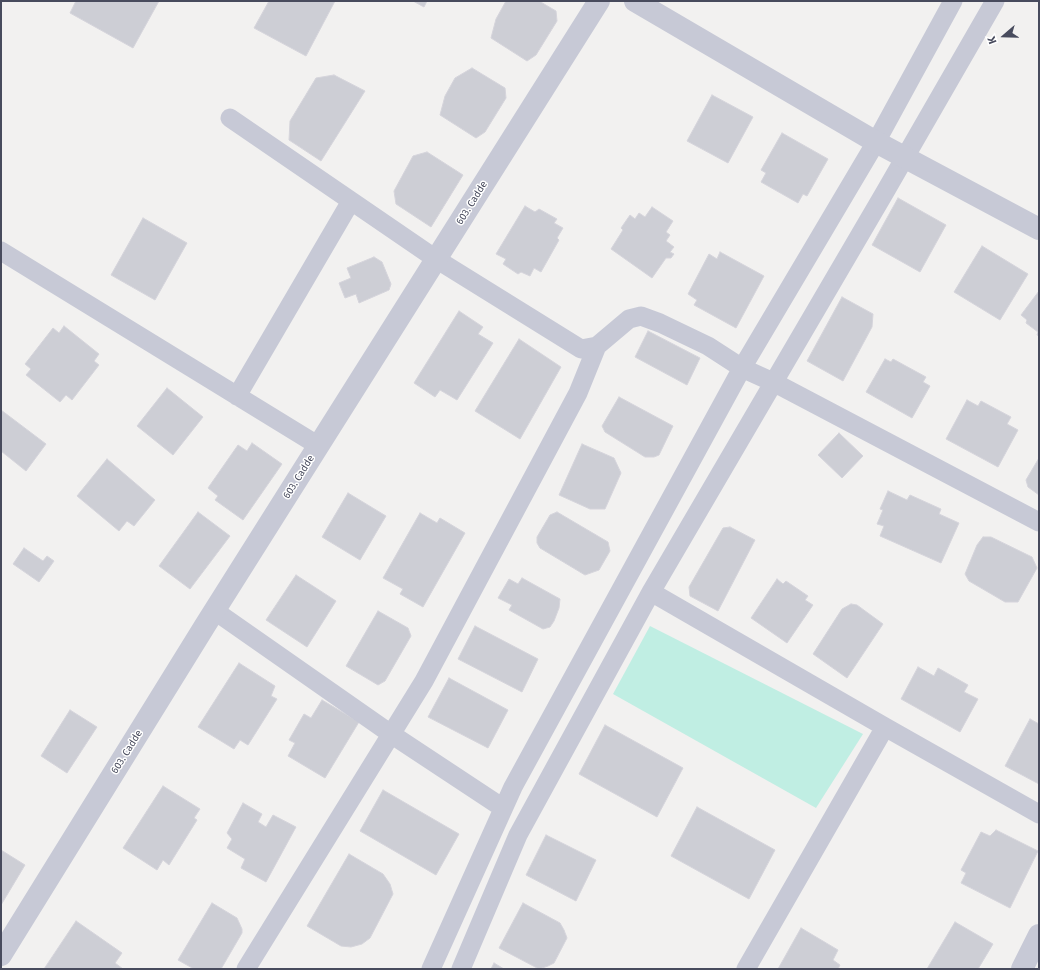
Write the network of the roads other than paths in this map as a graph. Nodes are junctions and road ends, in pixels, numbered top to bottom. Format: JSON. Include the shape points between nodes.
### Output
{"nodes":[{"id":1,"x":599,"y":1,"type":"edge"},
{"id":2,"x":635,"y":1,"type":"edge"},
{"id":3,"x":954,"y":1,"type":"edge"},
{"id":4,"x":995,"y":1,"type":"edge"},
{"id":5,"x":230,"y":118,"type":"dead end"},
{"id":6,"x":876,"y":142,"type":"junction"},
{"id":7,"x":905,"y":156,"type":"junction"},
{"id":8,"x":351,"y":201,"type":"junction"},
{"id":9,"x":1039,"y":229,"type":"edge"},
{"id":10,"x":1,"y":251,"type":"edge"},
{"id":11,"x":436,"y":259,"type":"junction"},
{"id":12,"x":597,"y":346,"type":"junction"},
{"id":13,"x":742,"y":368,"type":"junction"},
{"id":14,"x":775,"y":383,"type":"junction"},
{"id":15,"x":237,"y":396,"type":"junction"},
{"id":16,"x":318,"y":446,"type":"junction"},
{"id":17,"x":1039,"y":522,"type":"edge"},
{"id":18,"x":651,"y":592,"type":"junction"},
{"id":19,"x":214,"y":611,"type":"junction"},
{"id":20,"x":885,"y":728,"type":"junction"},
{"id":21,"x":391,"y":734,"type":"junction"},
{"id":22,"x":503,"y":808,"type":"junction"},
{"id":23,"x":1039,"y":814,"type":"edge"},
{"id":24,"x":1039,"y":935,"type":"edge"},
{"id":25,"x":1,"y":955,"type":"edge"},
{"id":26,"x":246,"y":969,"type":"edge"},
{"id":27,"x":431,"y":969,"type":"edge"},
{"id":28,"x":461,"y":969,"type":"edge"},
{"id":29,"x":746,"y":969,"type":"edge"},
{"id":30,"x":1022,"y":969,"type":"edge"}],
"edges":[{"from":1,"to":11,"type":"street","name":"603. Cadde"},
{"from":2,"to":6,"type":"street"},
{"from":3,"to":6,"type":"street"},
{"from":4,"to":7,"type":"street"},
{"from":5,"to":8,"type":"street"},
{"from":6,"to":7,"type":"street"},
{"from":6,"to":13,"type":"street"},
{"from":7,"to":9,"type":"street"},
{"from":7,"to":14,"type":"street"},
{"from":8,"to":11,"type":"street"},
{"from":8,"to":15,"type":"street"},
{"from":10,"to":15,"type":"street"},
{"from":11,"to":12,"type":"street","via":[[581,349]]},
{"from":11,"to":16,"type":"street","name":"603. Cadde"},
{"from":12,"to":13,"type":"street","via":[[629,320],[642,316],[708,346]]},
{"from":12,"to":21,"type":"street","via":[[574,400],[424,681]]},
{"from":13,"to":14,"type":"street"},
{"from":13,"to":22,"type":"street"},
{"from":14,"to":17,"type":"street"},
{"from":14,"to":18,"type":"street"},
{"from":15,"to":16,"type":"street"},
{"from":16,"to":19,"type":"street","name":"603. Cadde"},
{"from":18,"to":20,"type":"street"},
{"from":18,"to":28,"type":"street","via":[[518,835]]},
{"from":19,"to":21,"type":"street"},
{"from":19,"to":25,"type":"street","name":"603. Cadde"},
{"from":20,"to":23,"type":"street"},
{"from":20,"to":29,"type":"street"},
{"from":21,"to":22,"type":"street"},
{"from":21,"to":26,"type":"street"},
{"from":22,"to":27,"type":"street"},
{"from":24,"to":30,"type":"street"}]}
